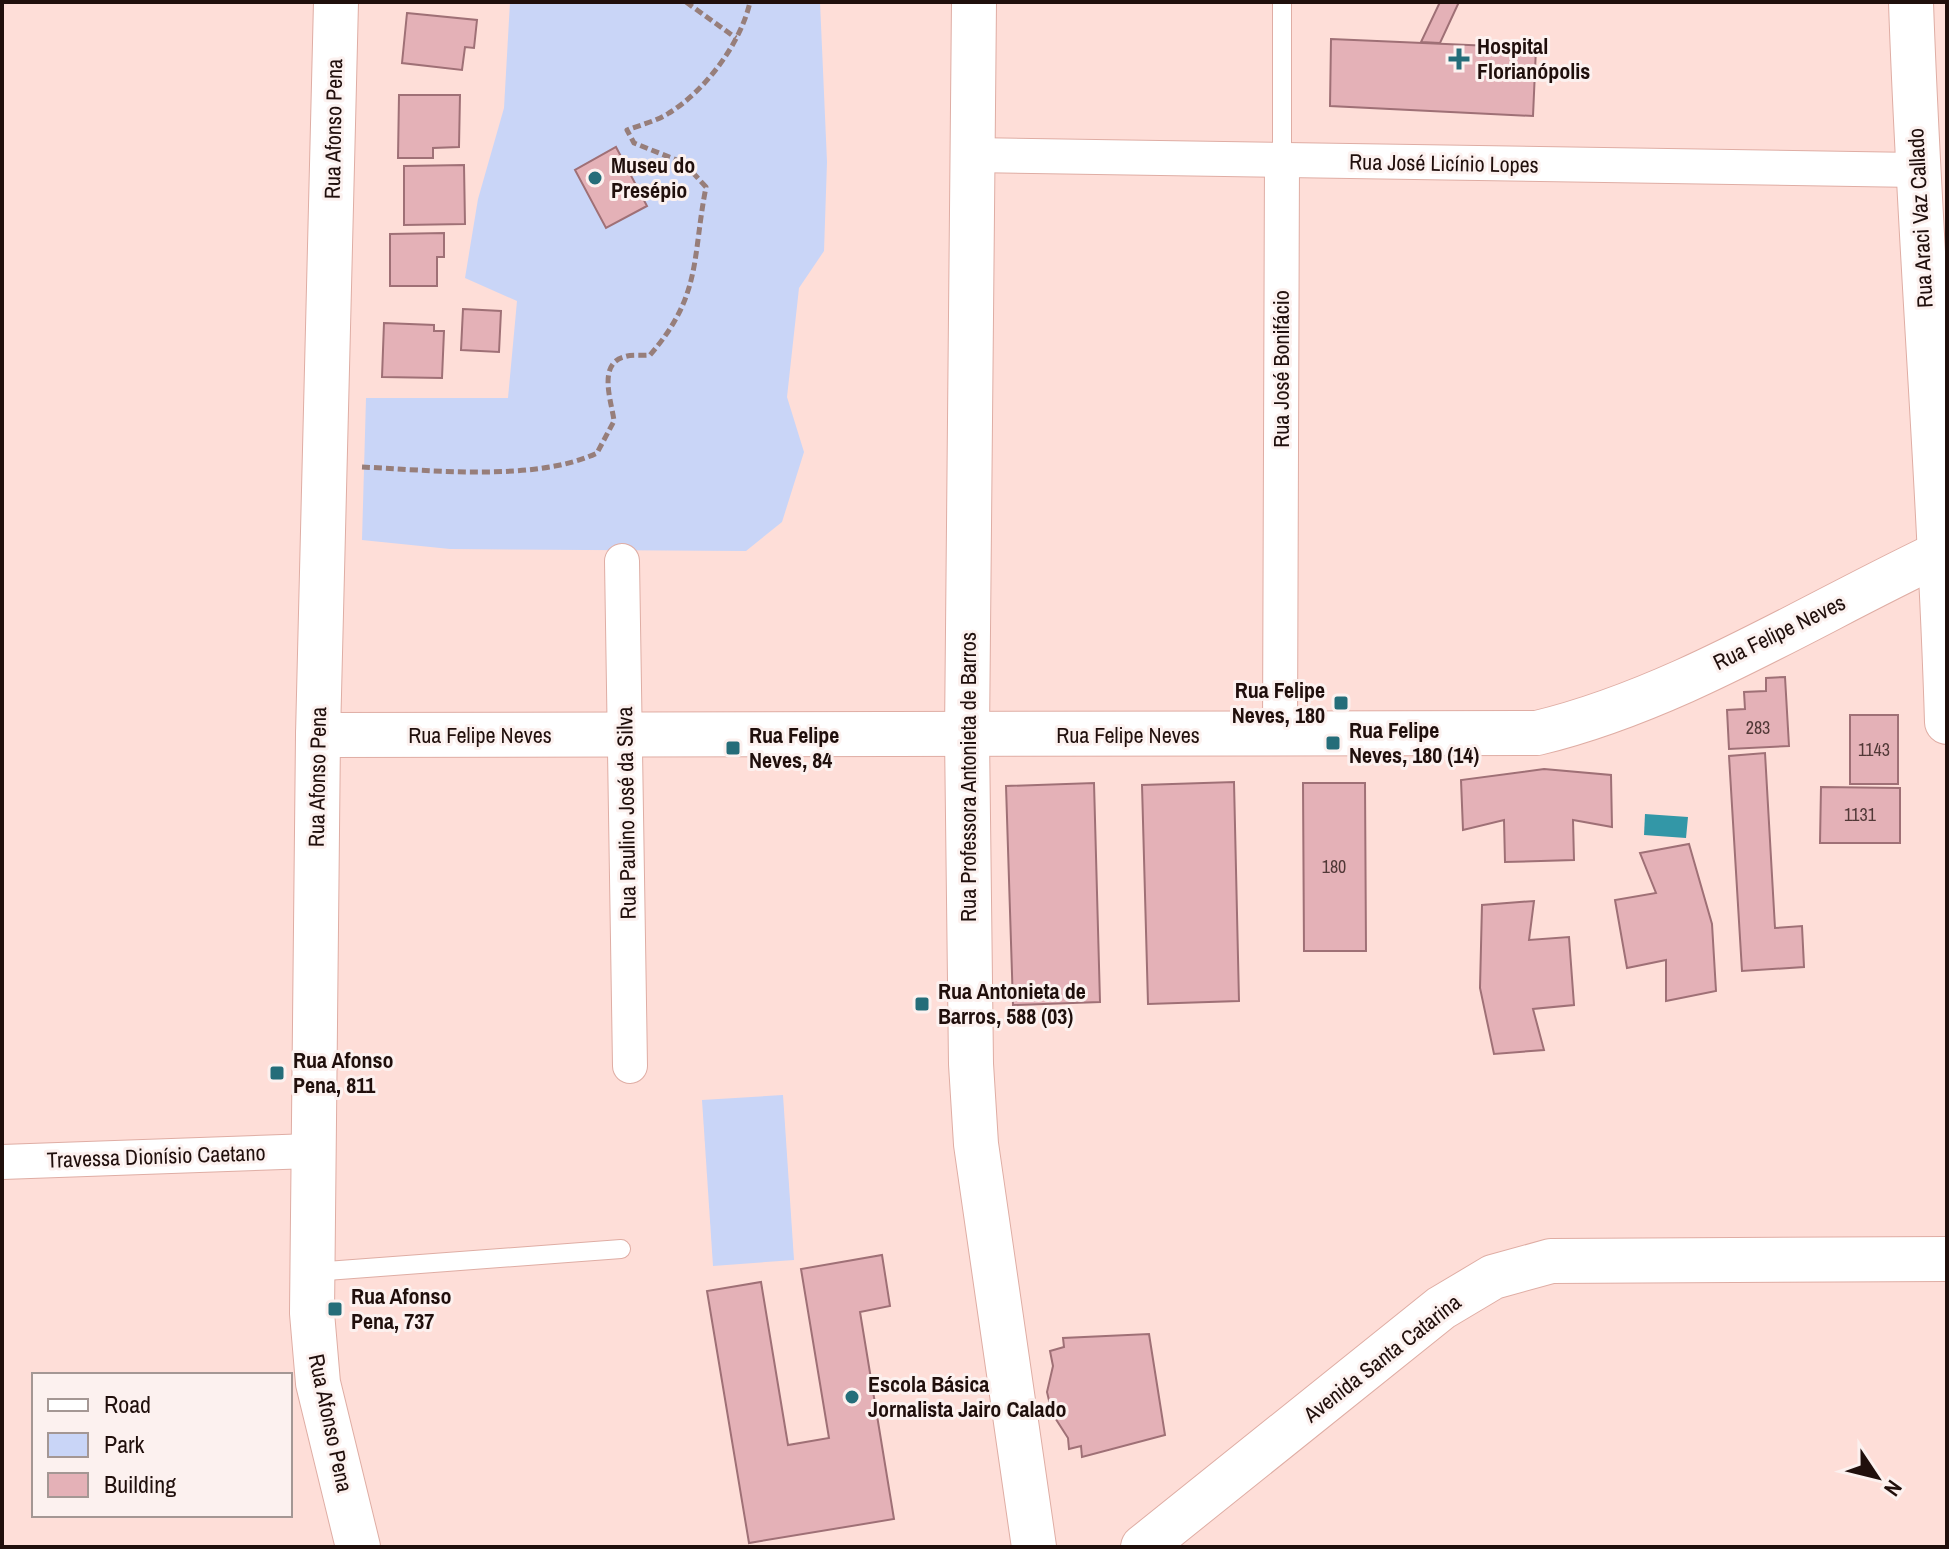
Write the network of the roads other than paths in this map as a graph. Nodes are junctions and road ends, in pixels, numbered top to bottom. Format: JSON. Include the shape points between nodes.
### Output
{"nodes":[{"id":1,"x":336,"y":2,"type":"edge"},
{"id":2,"x":974,"y":2,"type":"edge"},
{"id":3,"x":1282,"y":2,"type":"edge"},
{"id":4,"x":1911,"y":2,"type":"edge"},
{"id":5,"x":972,"y":155,"type":"junction"},
{"id":6,"x":1282,"y":160,"type":"junction"},
{"id":7,"x":1916,"y":170,"type":"junction"},
{"id":8,"x":1945,"y":551,"type":"edge"},
{"id":9,"x":622,"y":561,"type":"dead end"},
{"id":10,"x":1947,"y":722,"type":"edge"},
{"id":11,"x":318,"y":735,"type":"junction"},
{"id":12,"x":624,"y":735,"type":"junction"},
{"id":13,"x":967,"y":735,"type":"junction"},
{"id":14,"x":1280,"y":735,"type":"junction"},
{"id":15,"x":630,"y":1066,"type":"dead end"},
{"id":16,"x":311,"y":1151,"type":"junction"},
{"id":17,"x":2,"y":1162,"type":"edge"},
{"id":18,"x":621,"y":1249,"type":"dead end"},
{"id":19,"x":1947,"y":1259,"type":"edge"},
{"id":20,"x":311,"y":1272,"type":"junction"},
{"id":21,"x":358,"y":1547,"type":"edge"},
{"id":22,"x":1034,"y":1547,"type":"edge"},
{"id":23,"x":1143,"y":1547,"type":"edge"}],
"edges":[{"from":1,"to":11,"type":"street","name":"Rua Afonso Pena"},
{"from":2,"to":5,"type":"street","name":"Rua Professora Antonieta de Barros"},
{"from":3,"to":6,"type":"lane","name":"Rua José Bonifácio"},
{"from":4,"to":7,"type":"street","name":"Rua Araci Vaz Callado"},
{"from":5,"to":6,"type":"street","name":"Rua José Licínio Lopes"},
{"from":5,"to":13,"type":"street","name":"Rua Professora Antonieta de Barros"},
{"from":6,"to":7,"type":"street","name":"Rua José Licínio Lopes"},
{"from":6,"to":14,"type":"street","name":"Rua José Bonifácio"},
{"from":7,"to":8,"type":"street","name":"Rua Araci Vaz Callado"},
{"from":8,"to":10,"type":"street","name":"Rua Araci Vaz Callado"},
{"from":8,"to":14,"type":"street","name":"Rua Felipe Neves","via":[[1590,720],[1537,733]]},
{"from":9,"to":12,"type":"street","name":"Rua Paulino José da Silva"},
{"from":11,"to":12,"type":"street","name":"Rua Felipe Neves"},
{"from":11,"to":16,"type":"street","name":"Rua Afonso Pena"},
{"from":12,"to":13,"type":"street","name":"Rua Felipe Neves"},
{"from":12,"to":15,"type":"street","name":"Rua Paulino José da Silva"},
{"from":13,"to":14,"type":"street","name":"Rua Felipe Neves"},
{"from":13,"to":22,"type":"street","name":"Rua Professora Antonieta de Barros","via":[[968,976],[976,1144]]},
{"from":16,"to":17,"type":"street","name":"Travessa Dionísio Caetano"},
{"from":16,"to":20,"type":"street","name":"Rua Afonso Pena"},
{"from":18,"to":20,"type":"lane"},
{"from":19,"to":23,"type":"street","name":"Avenida Santa Catarina","via":[[1551,1261],[1493,1277],[1441,1308]]},
{"from":20,"to":21,"type":"street","name":"Rua Afonso Pena","via":[[318,1383]]}]}
